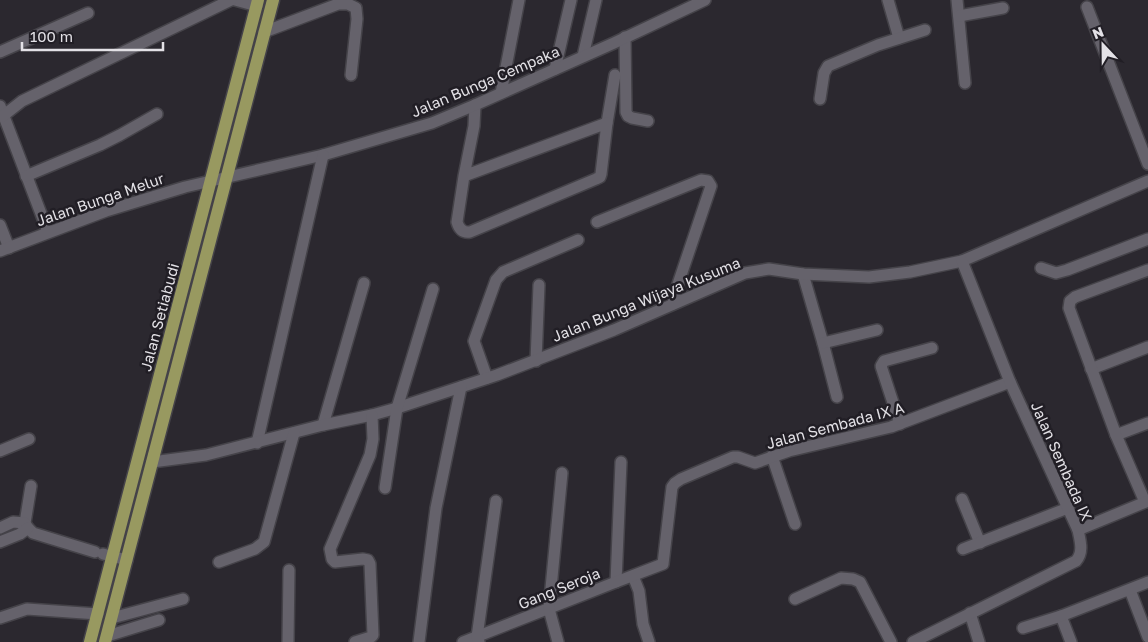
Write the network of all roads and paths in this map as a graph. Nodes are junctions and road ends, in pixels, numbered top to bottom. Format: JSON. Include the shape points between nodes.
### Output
{"nodes":[{"id":1,"x":231,"y":0,"type":"edge"},
{"id":2,"x":235,"y":0,"type":"edge"},
{"id":3,"x":273,"y":0,"type":"edge"},
{"id":4,"x":519,"y":0,"type":"edge"},
{"id":5,"x":571,"y":0,"type":"edge"},
{"id":6,"x":596,"y":0,"type":"edge"},
{"id":7,"x":705,"y":0,"type":"edge"},
{"id":8,"x":888,"y":0,"type":"edge"},
{"id":9,"x":957,"y":0,"type":"edge"},
{"id":10,"x":258,"y":3,"type":"edge"},
{"id":11,"x":1087,"y":7,"type":"dead end"},
{"id":12,"x":1003,"y":8,"type":"dead end"},
{"id":13,"x":88,"y":13,"type":"dead end"},
{"id":14,"x":959,"y":16,"type":"junction"},
{"id":15,"x":926,"y":30,"type":"dead end"},
{"id":16,"x":264,"y":32,"type":"junction"},
{"id":17,"x":625,"y":37,"type":"junction"},
{"id":18,"x":899,"y":38,"type":"junction"},
{"id":19,"x":0,"y":52,"type":"edge"},
{"id":20,"x":583,"y":56,"type":"junction"},
{"id":21,"x":555,"y":69,"type":"junction"},
{"id":22,"x":351,"y":75,"type":"dead end"},
{"id":23,"x":615,"y":75,"type":"dead end"},
{"id":24,"x":965,"y":83,"type":"dead end"},
{"id":25,"x":501,"y":93,"type":"junction"},
{"id":26,"x":820,"y":99,"type":"dead end"},
{"id":27,"x":475,"y":105,"type":"junction"},
{"id":28,"x":2,"y":111,"type":"edge"},
{"id":29,"x":157,"y":114,"type":"dead end"},
{"id":30,"x":648,"y":121,"type":"dead end"},
{"id":31,"x":607,"y":123,"type":"junction"},
{"id":32,"x":323,"y":155,"type":"junction"},
{"id":33,"x":1148,"y":164,"type":"edge"},
{"id":34,"x":26,"y":176,"type":"junction"},
{"id":35,"x":227,"y":176,"type":"junction"},
{"id":36,"x":464,"y":176,"type":"junction"},
{"id":37,"x":211,"y":180,"type":"junction"},
{"id":38,"x":1147,"y":183,"type":"edge"},
{"id":39,"x":597,"y":222,"type":"dead end"},
{"id":40,"x":0,"y":226,"type":"edge"},
{"id":41,"x":48,"y":232,"type":"junction"},
{"id":42,"x":1148,"y":239,"type":"edge"},
{"id":43,"x":578,"y":240,"type":"dead end"},
{"id":44,"x":4,"y":250,"type":"edge"},
{"id":45,"x":962,"y":261,"type":"junction"},
{"id":46,"x":1041,"y":268,"type":"dead end"},
{"id":47,"x":1148,"y":270,"type":"edge"},
{"id":48,"x":803,"y":274,"type":"junction"},
{"id":49,"x":364,"y":283,"type":"dead end"},
{"id":50,"x":539,"y":285,"type":"dead end"},
{"id":51,"x":433,"y":289,"type":"dead end"},
{"id":52,"x":673,"y":304,"type":"junction"},
{"id":53,"x":877,"y":330,"type":"dead end"},
{"id":54,"x":823,"y":342,"type":"junction"},
{"id":55,"x":1148,"y":347,"type":"edge"},
{"id":56,"x":932,"y":348,"type":"dead end"},
{"id":57,"x":536,"y":361,"type":"junction"},
{"id":58,"x":1091,"y":369,"type":"junction"},
{"id":59,"x":486,"y":378,"type":"junction"},
{"id":60,"x":1010,"y":382,"type":"junction"},
{"id":61,"x":461,"y":387,"type":"junction"},
{"id":62,"x":836,"y":397,"type":"dead end"},
{"id":63,"x":397,"y":408,"type":"junction"},
{"id":64,"x":372,"y":415,"type":"junction"},
{"id":65,"x":1148,"y":423,"type":"edge"},
{"id":66,"x":900,"y":424,"type":"junction"},
{"id":67,"x":322,"y":425,"type":"junction"},
{"id":68,"x":294,"y":433,"type":"junction"},
{"id":69,"x":1116,"y":435,"type":"junction"},
{"id":70,"x":29,"y":439,"type":"dead end"},
{"id":71,"x":257,"y":442,"type":"junction"},
{"id":72,"x":0,"y":451,"type":"edge"},
{"id":73,"x":772,"y":456,"type":"junction"},
{"id":74,"x":152,"y":462,"type":"junction"},
{"id":75,"x":621,"y":462,"type":"dead end"},
{"id":76,"x":562,"y":473,"type":"dead end"},
{"id":77,"x":31,"y":486,"type":"dead end"},
{"id":78,"x":384,"y":488,"type":"dead end"},
{"id":79,"x":962,"y":499,"type":"dead end"},
{"id":80,"x":496,"y":501,"type":"dead end"},
{"id":81,"x":1147,"y":502,"type":"edge"},
{"id":82,"x":1068,"y":508,"type":"junction"},
{"id":83,"x":794,"y":524,"type":"dead end"},
{"id":84,"x":26,"y":526,"type":"junction"},
{"id":85,"x":0,"y":528,"type":"edge"},
{"id":86,"x":1078,"y":530,"type":"junction"},
{"id":87,"x":0,"y":542,"type":"edge"},
{"id":88,"x":980,"y":543,"type":"junction"},
{"id":89,"x":963,"y":549,"type":"dead end"},
{"id":90,"x":103,"y":554,"type":"junction"},
{"id":91,"x":127,"y":560,"type":"junction"},
{"id":92,"x":219,"y":562,"type":"dead end"},
{"id":93,"x":664,"y":562,"type":"joint"},
{"id":94,"x":289,"y":570,"type":"dead end"},
{"id":95,"x":633,"y":576,"type":"junction"},
{"id":96,"x":616,"y":582,"type":"junction"},
{"id":97,"x":1148,"y":582,"type":"edge"},
{"id":98,"x":1130,"y":590,"type":"junction"},
{"id":99,"x":182,"y":599,"type":"dead end"},
{"id":100,"x":795,"y":599,"type":"dead end"},
{"id":101,"x":549,"y":609,"type":"junction"},
{"id":102,"x":970,"y":613,"type":"junction"},
{"id":103,"x":98,"y":614,"type":"junction"},
{"id":104,"x":1061,"y":616,"type":"junction"},
{"id":105,"x":0,"y":618,"type":"edge"},
{"id":106,"x":112,"y":618,"type":"junction"},
{"id":107,"x":159,"y":620,"type":"dead end"},
{"id":108,"x":1022,"y":628,"type":"dead end"},
{"id":109,"x":1148,"y":637,"type":"edge"},
{"id":110,"x":106,"y":639,"type":"edge"},
{"id":111,"x":478,"y":639,"type":"edge"},
{"id":112,"x":90,"y":642,"type":"edge"},
{"id":113,"x":288,"y":642,"type":"edge"},
{"id":114,"x":355,"y":642,"type":"edge"},
{"id":115,"x":419,"y":642,"type":"edge"},
{"id":116,"x":463,"y":642,"type":"edge"},
{"id":117,"x":558,"y":642,"type":"edge"},
{"id":118,"x":649,"y":642,"type":"edge"},
{"id":119,"x":891,"y":642,"type":"edge"},
{"id":120,"x":913,"y":642,"type":"edge"},
{"id":121,"x":979,"y":642,"type":"edge"},
{"id":122,"x":1071,"y":642,"type":"edge"}],
"edges":[{"from":1,"to":28,"type":"street"},
{"from":2,"to":10,"type":"street"},
{"from":3,"to":16,"type":"main road","name":"Jalan Setiabudi"},
{"from":4,"to":25,"type":"street"},
{"from":5,"to":21,"type":"street"},
{"from":6,"to":20,"type":"street"},
{"from":7,"to":17,"type":"street","name":"Jalan Bunga Cempaka"},
{"from":8,"to":18,"type":"street"},
{"from":9,"to":14,"type":"street"},
{"from":10,"to":37,"type":"main road","name":"Jalan Setiabudi"},
{"from":11,"to":33,"type":"street"},
{"from":12,"to":14,"type":"street"},
{"from":13,"to":19,"type":"street"},
{"from":14,"to":24,"type":"street"},
{"from":15,"to":18,"type":"street"},
{"from":16,"to":22,"type":"street","via":[[338,4],[348,4],[356,8],[357,19]]},
{"from":16,"to":35,"type":"main road","name":"Jalan Setiabudi"},
{"from":17,"to":20,"type":"street","name":"Jalan Bunga Cempaka"},
{"from":17,"to":30,"type":"street","via":[[626,112],[632,118]]},
{"from":18,"to":26,"type":"street","via":[[828,66]]},
{"from":20,"to":21,"type":"street","name":"Jalan Bunga Cempaka"},
{"from":21,"to":25,"type":"street","name":"Jalan Bunga Cempaka"},
{"from":23,"to":31,"type":"street"},
{"from":25,"to":27,"type":"street","name":"Jalan Bunga Cempaka"},
{"from":27,"to":32,"type":"street","name":"Jalan Bunga Cempaka","via":[[432,123]]},
{"from":27,"to":36,"type":"street"},
{"from":28,"to":34,"type":"street"},
{"from":29,"to":34,"type":"street","via":[[107,141]]},
{"from":31,"to":36,"type":"street"},
{"from":31,"to":36,"type":"street","via":[[600,177],[466,233],[457,222]]},
{"from":32,"to":35,"type":"street","name":"Jalan Bunga Cempaka"},
{"from":32,"to":71,"type":"street"},
{"from":34,"to":41,"type":"street"},
{"from":35,"to":37,"type":"street","name":"Jalan Bunga Cempaka"},
{"from":35,"to":74,"type":"main road","name":"Jalan Setiabudi"},
{"from":37,"to":41,"type":"street","name":"Jalan Bunga Melur"},
{"from":37,"to":90,"type":"main road","name":"Jalan Setiabudi"},
{"from":38,"to":45,"type":"street","name":"Jalan Bunga Wijaya Kusuma"},
{"from":39,"to":52,"type":"street","via":[[701,180],[708,181],[711,186]]},
{"from":40,"to":44,"type":"street"},
{"from":41,"to":44,"type":"street","name":"Jalan Bunga Melur"},
{"from":42,"to":46,"type":"street","via":[[1067,270],[1056,272]]},
{"from":43,"to":59,"type":"street","via":[[503,272],[496,280],[474,341]]},
{"from":45,"to":48,"type":"street","name":"Jalan Bunga Wijaya Kusuma","via":[[869,277]]},
{"from":45,"to":60,"type":"street","name":"Jalan Sembada IX"},
{"from":47,"to":58,"type":"street","via":[[1070,301],[1069,308]]},
{"from":48,"to":52,"type":"street","name":"Jalan Bunga Wijaya Kusuma","via":[[769,269],[745,273]]},
{"from":48,"to":54,"type":"street"},
{"from":49,"to":67,"type":"street"},
{"from":50,"to":57,"type":"street"},
{"from":51,"to":63,"type":"street"},
{"from":52,"to":57,"type":"street","name":"Jalan Bunga Wijaya Kusuma"},
{"from":53,"to":54,"type":"street"},
{"from":54,"to":62,"type":"street"},
{"from":55,"to":58,"type":"street"},
{"from":56,"to":66,"type":"street","via":[[882,363]]},
{"from":57,"to":59,"type":"street","name":"Jalan Bunga Wijaya Kusuma"},
{"from":58,"to":69,"type":"street"},
{"from":59,"to":61,"type":"street","name":"Jalan Bunga Wijaya Kusuma"},
{"from":60,"to":66,"type":"street","name":"Jalan Sembada IX A"},
{"from":60,"to":82,"type":"street","name":"Jalan Sembada IX"},
{"from":61,"to":63,"type":"street","name":"Jalan Bunga Wijaya Kusuma"},
{"from":61,"to":115,"type":"street","via":[[436,508]]},
{"from":63,"to":64,"type":"street","name":"Jalan Bunga Wijaya Kusuma"},
{"from":63,"to":78,"type":"street"},
{"from":64,"to":67,"type":"street","name":"Jalan Bunga Wijaya Kusuma"},
{"from":64,"to":114,"type":"street","via":[[370,455],[330,549],[335,562],[363,559],[370,564],[373,635]]},
{"from":65,"to":69,"type":"street"},
{"from":66,"to":73,"type":"street","name":"Jalan Sembada IX A"},
{"from":67,"to":68,"type":"street","name":"Jalan Bunga Wijaya Kusuma"},
{"from":68,"to":71,"type":"street","name":"Jalan Bunga Wijaya Kusuma"},
{"from":68,"to":92,"type":"street","via":[[264,542],[255,549]]},
{"from":69,"to":81,"type":"street"},
{"from":70,"to":72,"type":"street"},
{"from":71,"to":74,"type":"street","name":"Jalan Bunga Wijaya Kusuma","via":[[206,455]]},
{"from":73,"to":83,"type":"street"},
{"from":73,"to":93,"type":"street","name":"Jalan Sembada IX A","via":[[758,462],[733,457],[675,483]]},
{"from":74,"to":91,"type":"main road","name":"Jalan Setiabudi"},
{"from":75,"to":96,"type":"street"},
{"from":76,"to":101,"type":"street"},
{"from":77,"to":84,"type":"street"},
{"from":79,"to":88,"type":"street"},
{"from":80,"to":111,"type":"street"},
{"from":81,"to":86,"type":"street"},
{"from":82,"to":86,"type":"street","name":"Jalan Sembada IX"},
{"from":82,"to":88,"type":"street"},
{"from":84,"to":85,"type":"street","via":[[13,522]]},
{"from":84,"to":87,"type":"street","via":[[20,534]]},
{"from":84,"to":90,"type":"street","via":[[33,533]]},
{"from":86,"to":102,"type":"street","name":"Jalan Sembada IX","via":[[1080,553],[1076,561]]},
{"from":88,"to":89,"type":"street"},
{"from":90,"to":91,"type":"street"},
{"from":90,"to":103,"type":"main road","name":"Jalan Setiabudi"},
{"from":91,"to":106,"type":"main road","name":"Jalan Setiabudi"},
{"from":93,"to":95,"type":"street","name":"Gang Seroja"},
{"from":94,"to":113,"type":"street"},
{"from":95,"to":96,"type":"street","name":"Gang Seroja"},
{"from":95,"to":118,"type":"street","via":[[642,624]]},
{"from":96,"to":101,"type":"street","name":"Gang Seroja"},
{"from":97,"to":98,"type":"street"},
{"from":98,"to":104,"type":"street"},
{"from":98,"to":109,"type":"street"},
{"from":99,"to":106,"type":"street"},
{"from":100,"to":119,"type":"street","via":[[841,578],[853,578],[860,582]]},
{"from":101,"to":111,"type":"street","name":"Gang Seroja"},
{"from":101,"to":117,"type":"street"},
{"from":102,"to":120,"type":"street","name":"Jalan Sembada IX"},
{"from":102,"to":121,"type":"street"},
{"from":103,"to":105,"type":"street","via":[[27,609]]},
{"from":103,"to":112,"type":"main road","name":"Jalan Setiabudi"},
{"from":104,"to":108,"type":"street"},
{"from":104,"to":122,"type":"street"},
{"from":106,"to":110,"type":"main road","name":"Jalan Setiabudi"},
{"from":107,"to":110,"type":"street"},
{"from":111,"to":116,"type":"street","name":"Gang Seroja"}]}
